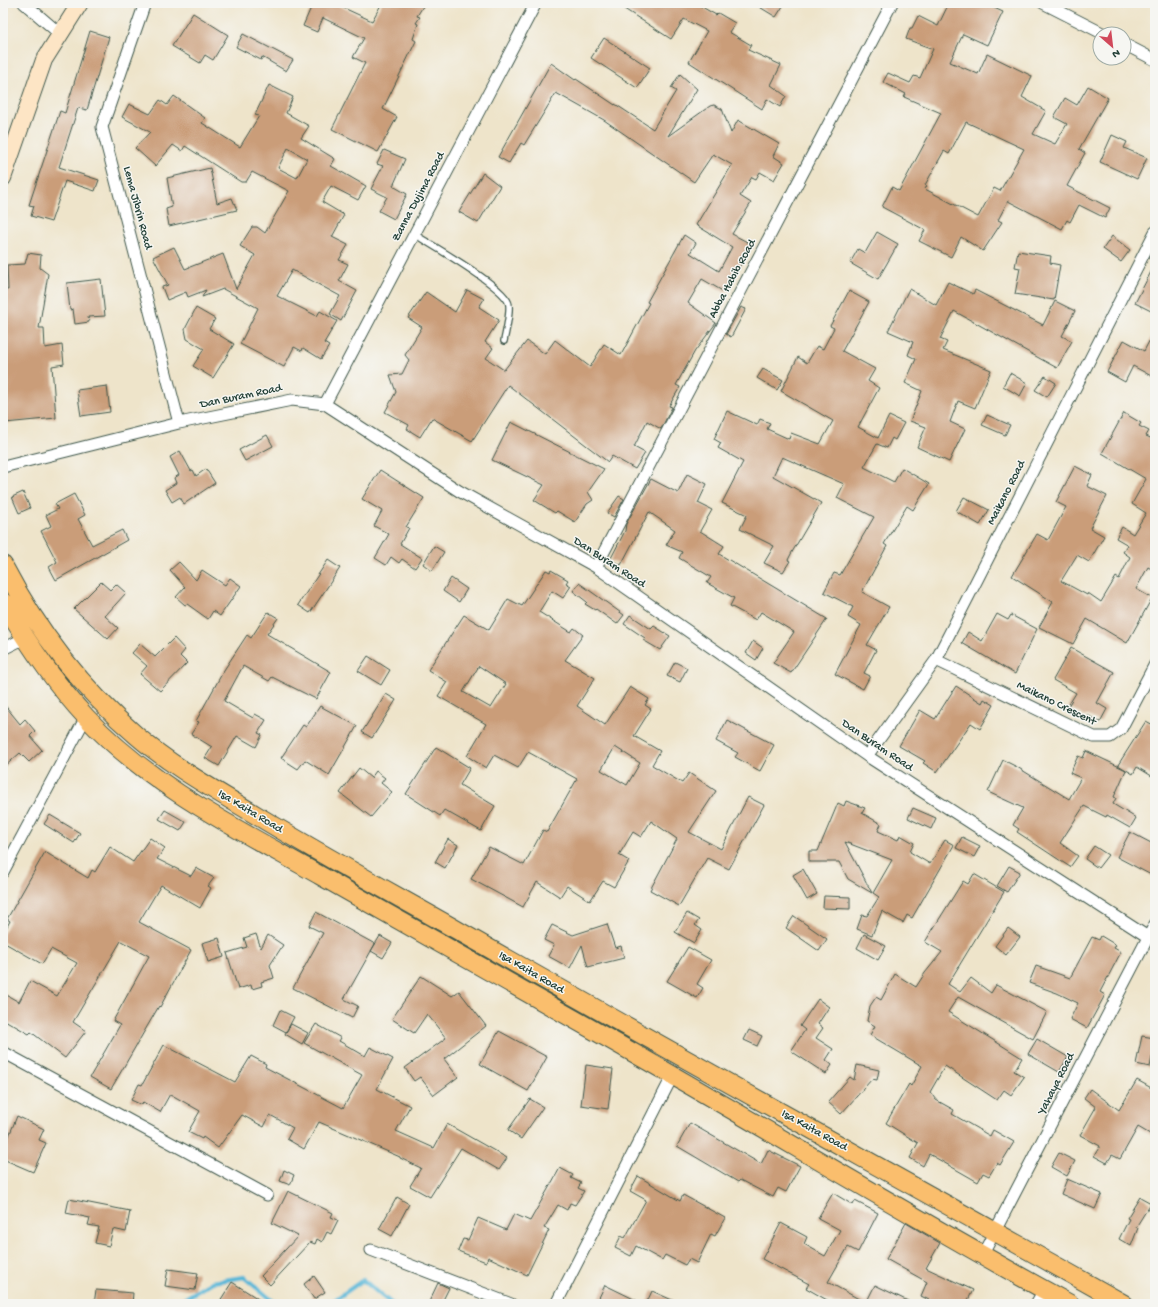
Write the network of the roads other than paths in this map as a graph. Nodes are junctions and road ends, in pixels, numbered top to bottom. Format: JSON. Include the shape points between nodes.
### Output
{"nodes":[{"id":1,"x":24,"y":3,"type":"edge"},
{"id":2,"x":80,"y":3,"type":"edge"},
{"id":3,"x":145,"y":3,"type":"edge"},
{"id":4,"x":536,"y":3,"type":"edge"},
{"id":5,"x":892,"y":3,"type":"edge"},
{"id":6,"x":1043,"y":3,"type":"edge"},
{"id":7,"x":1092,"y":28,"type":"edge"},
{"id":8,"x":60,"y":34,"type":"junction"},
{"id":9,"x":1132,"y":48,"type":"edge"},
{"id":10,"x":1155,"y":60,"type":"edge"},
{"id":11,"x":3,"y":178,"type":"edge"},
{"id":12,"x":1155,"y":232,"type":"edge"},
{"id":13,"x":414,"y":234,"type":"junction"},
{"id":14,"x":504,"y":341,"type":"dead end"},
{"id":15,"x":325,"y":404,"type":"junction"},
{"id":16,"x":179,"y":423,"type":"junction"},
{"id":17,"x":3,"y":467,"type":"edge"},
{"id":18,"x":3,"y":564,"type":"edge"},
{"id":19,"x":596,"y":567,"type":"junction"},
{"id":20,"x":3,"y":602,"type":"edge"},
{"id":21,"x":25,"y":638,"type":"junction"},
{"id":22,"x":3,"y":649,"type":"edge"},
{"id":23,"x":936,"y":660,"type":"junction"},
{"id":24,"x":1155,"y":664,"type":"edge"},
{"id":25,"x":86,"y":717,"type":"junction"},
{"id":26,"x":867,"y":756,"type":"junction"},
{"id":27,"x":271,"y":824,"type":"junction"},
{"id":28,"x":261,"y":842,"type":"junction"},
{"id":29,"x":3,"y":872,"type":"edge"},
{"id":30,"x":1155,"y":924,"type":"edge"},
{"id":31,"x":1148,"y":937,"type":"junction"},
{"id":32,"x":3,"y":1052,"type":"edge"},
{"id":33,"x":673,"y":1075,"type":"junction"},
{"id":34,"x":266,"y":1195,"type":"dead end"},
{"id":35,"x":996,"y":1232,"type":"junction"},
{"id":36,"x":371,"y":1250,"type":"dead end"},
{"id":37,"x":982,"y":1256,"type":"junction"},
{"id":38,"x":1040,"y":1297,"type":"edge"},
{"id":39,"x":511,"y":1304,"type":"edge"},
{"id":40,"x":556,"y":1304,"type":"edge"},
{"id":41,"x":1070,"y":1304,"type":"edge"},
{"id":42,"x":1124,"y":1304,"type":"edge"}],
"edges":[{"from":1,"to":8,"type":"street"},
{"from":2,"to":8,"type":"street"},
{"from":3,"to":16,"type":"street","name":"Lema Jibrin Road","via":[[102,127]]},
{"from":4,"to":13,"type":"street","name":"Zanna Dujima Road"},
{"from":5,"to":19,"type":"street","name":"Abba Habib Road"},
{"from":6,"to":7,"type":"street"},
{"from":8,"to":11,"type":"street","via":[[44,60]]},
{"from":9,"to":10,"type":"street"},
{"from":12,"to":23,"type":"street","name":"Maikano Road"},
{"from":13,"to":14,"type":"lane","via":[[503,293],[510,304]]},
{"from":13,"to":15,"type":"street","name":"Zanna Dujima Road"},
{"from":15,"to":16,"type":"street","name":"Dan Buram Road","via":[[292,400]]},
{"from":15,"to":19,"type":"street","name":"Dan Buram Road","via":[[459,491]]},
{"from":16,"to":17,"type":"street","name":"Dan Buram Road"},
{"from":18,"to":27,"type":"main road","name":"Isa Kaita Road","via":[[42,630],[73,672],[103,705],[139,738],[186,774]]},
{"from":19,"to":26,"type":"street","name":"Dan Buram Road"},
{"from":20,"to":21,"type":"main road","name":"Isa Kaita Road"},
{"from":21,"to":22,"type":"street"},
{"from":21,"to":25,"type":"main road","name":"Isa Kaita Road"},
{"from":23,"to":24,"type":"street","name":"Maikano Crescent","via":[[1094,737],[1110,737],[1121,728]]},
{"from":23,"to":26,"type":"street","name":"Maikano Road"},
{"from":25,"to":28,"type":"main road","name":"Isa Kaita Road","via":[[122,751],[174,791]]},
{"from":25,"to":29,"type":"street"},
{"from":26,"to":31,"type":"street","name":"Dan Buram Road"},
{"from":27,"to":28,"type":"main road"},
{"from":27,"to":35,"type":"main road","name":"Isa Kaita Road","via":[[691,1064]]},
{"from":28,"to":33,"type":"main road","name":"Isa Kaita Road"},
{"from":30,"to":31,"type":"street","name":"Yahaya Road"},
{"from":31,"to":35,"type":"street","name":"Yahaya Road"},
{"from":32,"to":34,"type":"street"},
{"from":33,"to":37,"type":"main road","name":"Isa Kaita Road"},
{"from":33,"to":40,"type":"street"},
{"from":35,"to":37,"type":"street","name":"Yahaya Road"},
{"from":35,"to":42,"type":"main road","name":"Isa Kaita Road"},
{"from":36,"to":39,"type":"street"},
{"from":37,"to":38,"type":"main road","name":"Isa Kaita Road"},
{"from":38,"to":41,"type":"main road","name":"Isa Kaita Road"}]}
